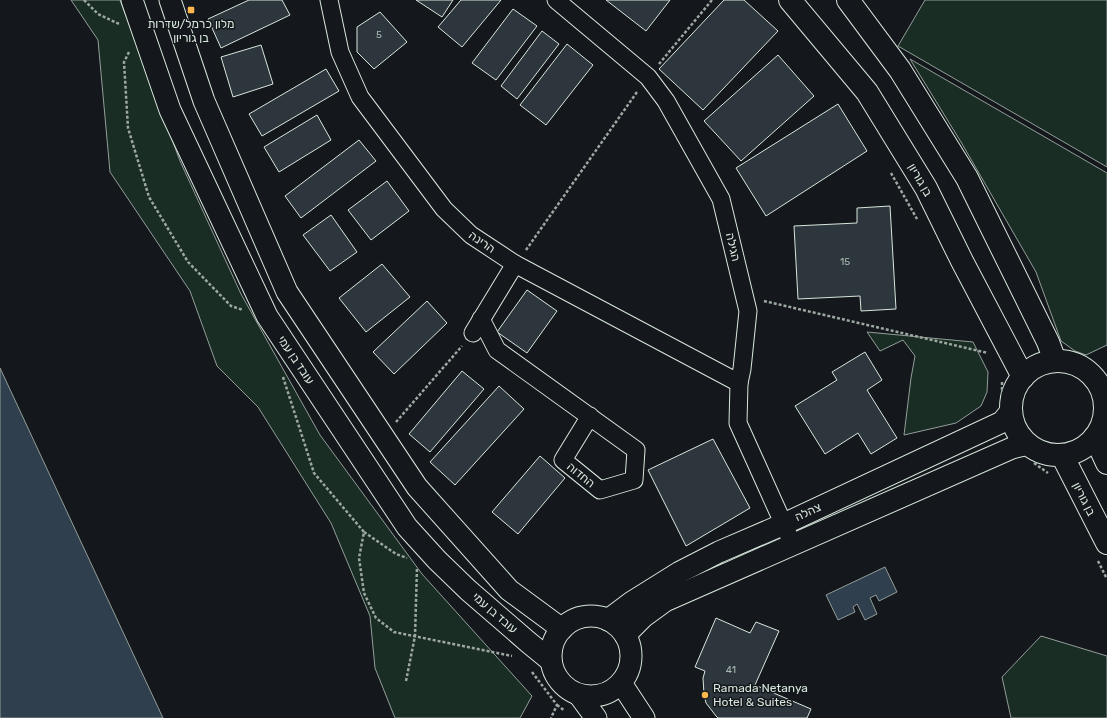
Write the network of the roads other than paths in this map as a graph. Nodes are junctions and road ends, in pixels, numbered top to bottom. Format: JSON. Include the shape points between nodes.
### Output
{"nodes":[{"id":1,"x":132,"y":0,"type":"edge"},
{"id":2,"x":170,"y":0,"type":"edge"},
{"id":3,"x":329,"y":0,"type":"edge"},
{"id":4,"x":556,"y":0,"type":"edge"},
{"id":5,"x":790,"y":0,"type":"edge"},
{"id":6,"x":848,"y":0,"type":"edge"},
{"id":7,"x":515,"y":264,"type":"junction"},
{"id":8,"x":1055,"y":361,"type":"junction"},
{"id":9,"x":1100,"y":374,"type":"edge"},
{"id":10,"x":1012,"y":378,"type":"junction"},
{"id":11,"x":739,"y":383,"type":"junction"},
{"id":12,"x":1106,"y":409,"type":"edge"},
{"id":13,"x":590,"y":416,"type":"junction"},
{"id":14,"x":1007,"y":417,"type":"junction"},
{"id":15,"x":1095,"y":437,"type":"junction"},
{"id":16,"x":1020,"y":446,"type":"junction"},
{"id":17,"x":1062,"y":455,"type":"junction"},
{"id":18,"x":1107,"y":463,"type":"edge"},
{"id":19,"x":784,"y":524,"type":"junction"},
{"id":20,"x":793,"y":545,"type":"junction"},
{"id":21,"x":1102,"y":551,"type":"edge"},
{"id":22,"x":608,"y":620,"type":"junction"},
{"id":23,"x":562,"y":629,"type":"junction"},
{"id":24,"x":625,"y":635,"type":"junction"},
{"id":25,"x":550,"y":660,"type":"junction"},
{"id":26,"x":621,"y":683,"type":"junction"},
{"id":27,"x":579,"y":695,"type":"junction"},
{"id":28,"x":596,"y":718,"type":"edge"},
{"id":29,"x":644,"y":718,"type":"edge"}],
"edges":[{"from":1,"to":25,"type":"street","name":"עובד בן עמי","via":[[170,110],[267,316],[407,527],[468,590]]},
{"from":2,"to":23,"type":"street","via":[[204,101],[287,292],[417,487],[509,590]]},
{"from":3,"to":7,"type":"street","name":"הרינה","via":[[340,52],[360,97],[444,209],[471,236]]},
{"from":4,"to":11,"type":"street","name":"הגילה","via":[[648,77],[666,101],[721,199],[748,311]]},
{"from":5,"to":10,"type":"main road","name":"בן גוריון","via":[[867,92],[926,188],[962,262]]},
{"from":6,"to":8,"type":"main road","via":[[900,70],[967,178]]},
{"from":7,"to":11,"type":"street","name":"הרינה"},
{"from":7,"to":13,"type":"street","name":"החדוה","via":[[477,326],[497,350]]},
{"from":8,"to":9,"type":"main road","via":[[1069,362]]},
{"from":8,"to":10,"type":"main road"},
{"from":9,"to":12,"type":"main road"},
{"from":10,"to":14,"type":"main road","via":[[1016,388]]},
{"from":11,"to":19,"type":"street","name":"הגילה","via":[[738,423]]},
{"from":12,"to":15,"type":"main road","via":[[1102,426]]},
{"from":13,"to":13,"type":"street","name":"החדוה","via":[[636,450],[634,480],[600,490],[563,460]]},
{"from":14,"to":16,"type":"main road","via":[[1020,434]]},
{"from":14,"to":19,"type":"street","name":"צהלה"},
{"from":15,"to":17,"type":"main road","via":[[1086,446]]},
{"from":15,"to":18,"type":"main road"},
{"from":16,"to":17,"type":"main road"},
{"from":16,"to":20,"type":"street","name":"צהלה"},
{"from":17,"to":21,"type":"main road","name":"בן גוריון"},
{"from":19,"to":20,"type":"street","name":"הגילה"},
{"from":19,"to":22,"type":"street","name":"צהלה","via":[[680,572]]},
{"from":20,"to":24,"type":"street","name":"צהלה","via":[[666,601],[643,617]]},
{"from":22,"to":23,"type":"street","via":[[596,616],[579,617],[565,624]]},
{"from":22,"to":24,"type":"street"},
{"from":23,"to":25,"type":"street","via":[[555,637]]},
{"from":24,"to":26,"type":"street","via":[[630,645],[631,661]]},
{"from":25,"to":27,"type":"street","via":[[558,682],[570,692]]},
{"from":26,"to":27,"type":"street","via":[[602,696]]},
{"from":26,"to":29,"type":"street"},
{"from":27,"to":28,"type":"street"}]}
